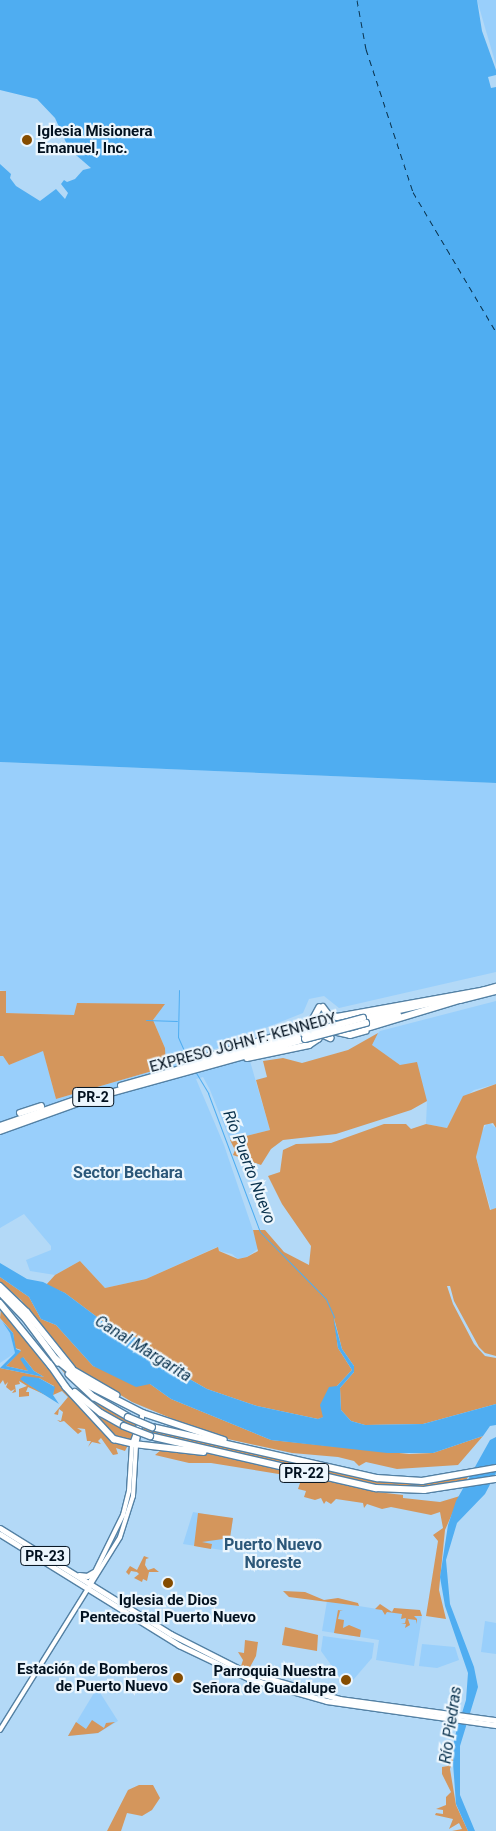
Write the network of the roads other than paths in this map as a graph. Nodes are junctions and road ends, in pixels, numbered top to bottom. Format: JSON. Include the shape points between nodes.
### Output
{"nodes":[{"id":1,"x":496,"y":987,"type":"edge"},
{"id":2,"x":485,"y":990,"type":"junction"},
{"id":3,"x":496,"y":992,"type":"edge"},
{"id":4,"x":382,"y":1008,"type":"junction"},
{"id":5,"x":347,"y":1015,"type":"junction"},
{"id":6,"x":366,"y":1023,"type":"junction"},
{"id":7,"x":299,"y":1028,"type":"junction"},
{"id":8,"x":326,"y":1031,"type":"junction"},
{"id":9,"x":284,"y":1034,"type":"junction"},
{"id":10,"x":305,"y":1036,"type":"junction"},
{"id":11,"x":300,"y":1046,"type":"junction"},
{"id":12,"x":197,"y":1064,"type":"junction"},
{"id":13,"x":206,"y":1066,"type":"junction"},
{"id":14,"x":187,"y":1067,"type":"junction"},
{"id":15,"x":84,"y":1096,"type":"junction"},
{"id":16,"x":20,"y":1112,"type":"dead end"},
{"id":17,"x":0,"y":1126,"type":"edge"},
{"id":18,"x":0,"y":1131,"type":"edge"},
{"id":19,"x":0,"y":1286,"type":"edge"},
{"id":20,"x":0,"y":1292,"type":"edge"},
{"id":21,"x":0,"y":1302,"type":"edge"},
{"id":22,"x":56,"y":1359,"type":"junction"},
{"id":23,"x":50,"y":1364,"type":"junction"},
{"id":24,"x":74,"y":1371,"type":"junction"},
{"id":25,"x":117,"y":1399,"type":"junction"},
{"id":26,"x":144,"y":1413,"type":"junction"},
{"id":27,"x":217,"y":1438,"type":"junction"},
{"id":28,"x":134,"y":1444,"type":"junction"},
{"id":29,"x":272,"y":1454,"type":"junction"},
{"id":30,"x":243,"y":1458,"type":"junction"},
{"id":31,"x":496,"y":1468,"type":"edge"},
{"id":32,"x":496,"y":1478,"type":"edge"},
{"id":33,"x":0,"y":1528,"type":"edge"},
{"id":34,"x":0,"y":1534,"type":"edge"},
{"id":35,"x":94,"y":1572,"type":"junction"},
{"id":36,"x":72,"y":1573,"type":"junction"},
{"id":37,"x":88,"y":1586,"type":"junction"},
{"id":38,"x":473,"y":1719,"type":"junction"},
{"id":39,"x":496,"y":1720,"type":"edge"},
{"id":40,"x":496,"y":1725,"type":"edge"},
{"id":41,"x":0,"y":1730,"type":"edge"}],
"edges":[{"from":1,"to":2,"type":"highway","name":"EXPRESO JOHN F. KENNEDY","number":"PR-2"},
{"from":2,"to":4,"type":"highway"},
{"from":2,"to":6,"type":"highway","name":"EXPRESO JOHN F. KENNEDY","number":"PR-2"},
{"from":3,"to":6,"type":"highway","name":"EXPRESO JOHN F. KENNEDY","number":"PR-2"},
{"from":4,"to":5,"type":"highway"},
{"from":4,"to":6,"type":"highway","via":[[354,1020],[359,1029]]},
{"from":5,"to":7,"type":"highway","via":[[330,1016],[321,1008],[313,1019]]},
{"from":5,"to":8,"type":"highway"},
{"from":6,"to":8,"type":"highway","via":[[350,1035]]},
{"from":6,"to":10,"type":"highway","name":"EXPRESO JOHN F. KENNEDY","number":"PR-2","bridge":true},
{"from":7,"to":8,"type":"highway"},
{"from":7,"to":9,"type":"highway"},
{"from":8,"to":11,"type":"highway","via":[[312,1044]]},
{"from":9,"to":11,"type":"highway","via":[[308,1031],[311,1038]]},
{"from":9,"to":12,"type":"highway"},
{"from":10,"to":12,"type":"highway","name":"EXPRESO JOHN F. KENNEDY","number":"PR-2"},
{"from":10,"to":13,"type":"highway","name":"EXPRESO JOHN F. KENNEDY","number":"PR-2"},
{"from":11,"to":13,"type":"highway","via":[[211,1068]]},
{"from":12,"to":13,"type":"highway","name":"EXPRESO JOHN F. KENNEDY","number":"PR-2"},
{"from":12,"to":14,"type":"highway","name":"EXPRESO JOHN F. KENNEDY","number":"PR-2"},
{"from":14,"to":15,"type":"highway","name":"EXPRESO JOHN F. KENNEDY","number":"PR-2"},
{"from":14,"to":18,"type":"highway","name":"EXPRESO JOHN F. KENNEDY","number":"PR-2","via":[[57,1108]]},
{"from":15,"to":16,"type":"highway"},
{"from":15,"to":17,"type":"highway","name":"EXPRESO JOHN F. KENNEDY","number":"PR-2"},
{"from":19,"to":24,"type":"highway","via":[[27,1312]]},
{"from":20,"to":22,"type":"highway","number":"PR-22","via":[[17,1308]]},
{"from":21,"to":23,"type":"highway","number":"PR-22"},
{"from":22,"to":25,"type":"highway","via":[[88,1385]]},
{"from":22,"to":29,"type":"highway","number":"PR-22","bridge":true,"via":[[94,1397],[128,1417],[152,1427]]},
{"from":23,"to":28,"type":"highway","via":[[57,1377],[104,1431],[117,1440]]},
{"from":23,"to":30,"type":"highway","number":"PR-22","bridge":true,"via":[[83,1400],[124,1426],[150,1436]]},
{"from":24,"to":25,"type":"highway"},
{"from":24,"to":27,"type":"highway","via":[[136,1406]]},
{"from":25,"to":26,"type":"highway"},
{"from":26,"to":27,"type":"highway"},
{"from":26,"to":28,"type":"main road"},
{"from":27,"to":29,"type":"highway"},
{"from":28,"to":30,"type":"highway"},
{"from":28,"to":35,"type":"main road","via":[[124,1513]]},
{"from":28,"to":37,"type":"main road","via":[[135,1483],[128,1514],[111,1552]]},
{"from":29,"to":31,"type":"highway","number":"PR-22","via":[[390,1480],[422,1480]]},
{"from":30,"to":32,"type":"highway","number":"PR-22","via":[[383,1489],[424,1490]]},
{"from":33,"to":36,"type":"main road","number":"PR-23"},
{"from":34,"to":37,"type":"main road","number":"PR-23"},
{"from":35,"to":36,"type":"main road","via":[[87,1576]]},
{"from":35,"to":37,"type":"main road"},
{"from":36,"to":37,"type":"main road","number":"PR-23"},
{"from":37,"to":38,"type":"main road","number":"PR-23","via":[[179,1645],[255,1681],[327,1702]]},
{"from":37,"to":41,"type":"main road"},
{"from":38,"to":39,"type":"main road","number":"PR-23"},
{"from":38,"to":40,"type":"main road","number":"PR-23"}]}
